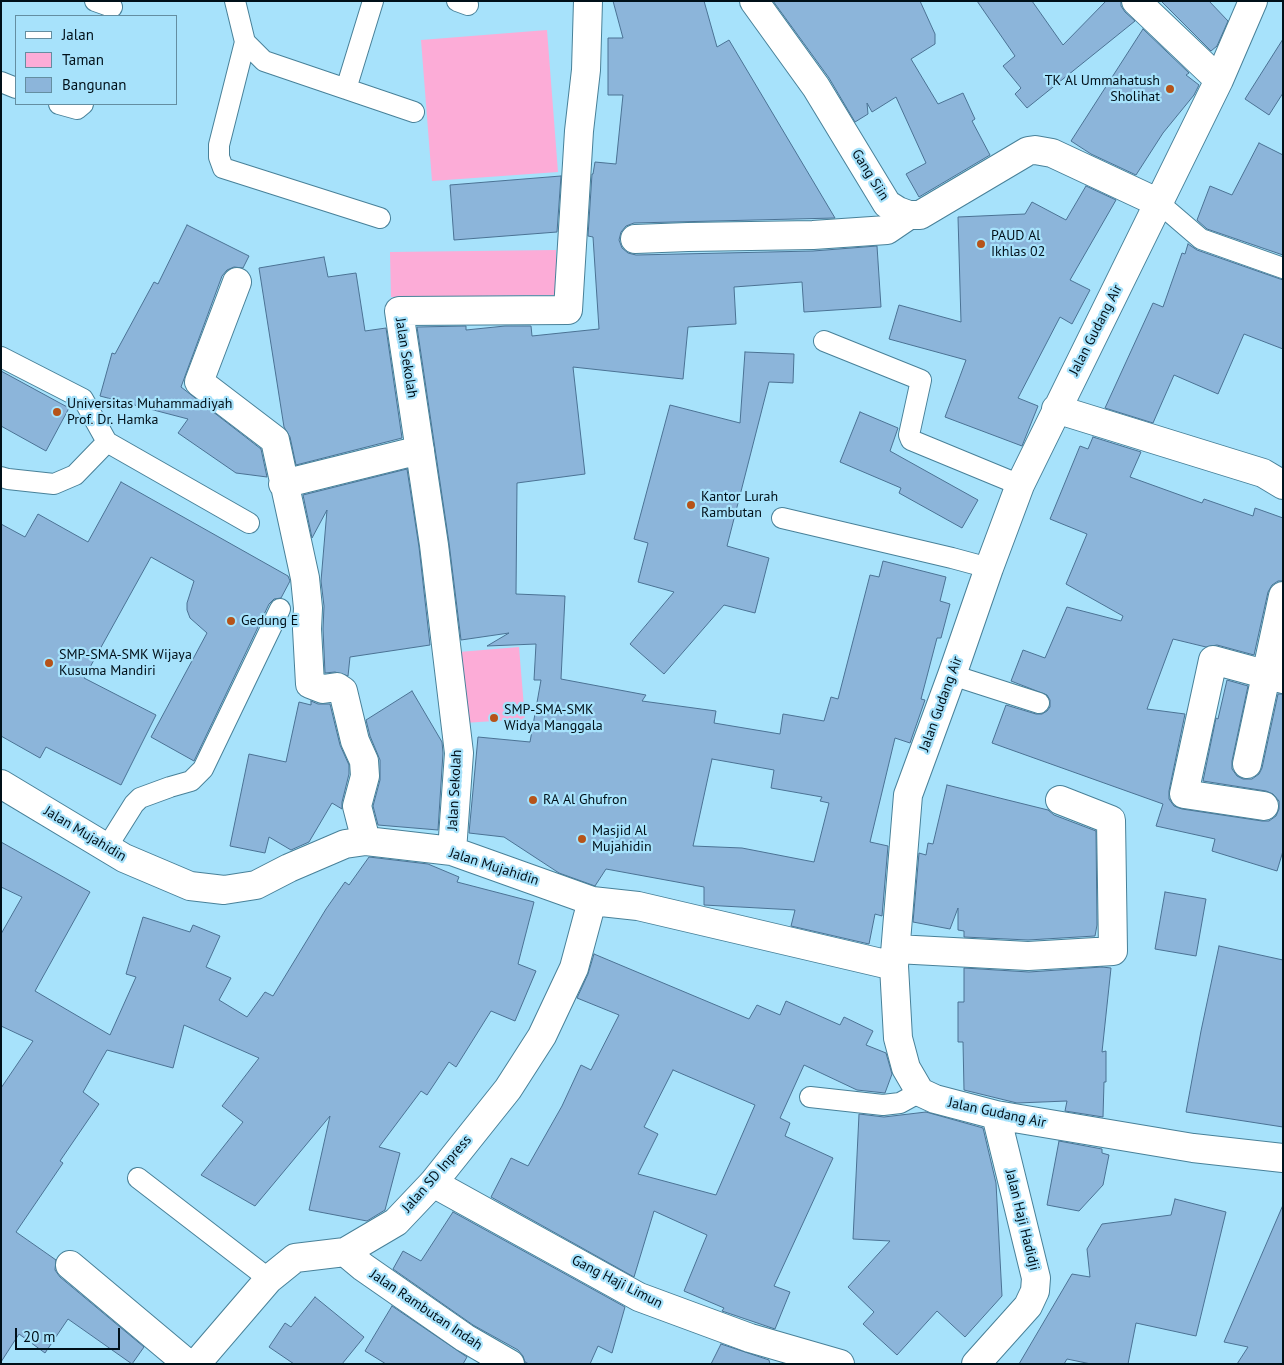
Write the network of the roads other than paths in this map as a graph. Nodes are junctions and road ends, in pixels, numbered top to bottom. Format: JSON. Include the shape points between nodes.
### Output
{"nodes":[{"id":1,"x":235,"y":1,"type":"edge"},
{"id":2,"x":373,"y":1,"type":"edge"},
{"id":3,"x":588,"y":1,"type":"edge"},
{"id":4,"x":754,"y":1,"type":"edge"},
{"id":5,"x":1136,"y":1,"type":"edge"},
{"id":6,"x":1253,"y":1,"type":"edge"},
{"id":7,"x":245,"y":42,"type":"junction"},
{"id":8,"x":1219,"y":80,"type":"junction"},
{"id":9,"x":1,"y":82,"type":"edge"},
{"id":10,"x":15,"y":88,"type":"edge"},
{"id":11,"x":346,"y":90,"type":"junction"},
{"id":12,"x":63,"y":105,"type":"edge"},
{"id":13,"x":82,"y":105,"type":"edge"},
{"id":14,"x":414,"y":112,"type":"dead end"},
{"id":15,"x":1159,"y":203,"type":"junction"},
{"id":16,"x":909,"y":215,"type":"junction"},
{"id":17,"x":380,"y":218,"type":"dead end"},
{"id":18,"x":635,"y":239,"type":"dead end"},
{"id":19,"x":1283,"y":268,"type":"edge"},
{"id":20,"x":237,"y":282,"type":"dead end"},
{"id":21,"x":824,"y":341,"type":"dead end"},
{"id":22,"x":1,"y":357,"type":"edge"},
{"id":23,"x":1056,"y":409,"type":"junction"},
{"id":24,"x":107,"y":442,"type":"junction"},
{"id":25,"x":420,"y":450,"type":"junction"},
{"id":26,"x":1,"y":477,"type":"edge"},
{"id":27,"x":283,"y":484,"type":"junction"},
{"id":28,"x":1283,"y":484,"type":"edge"},
{"id":29,"x":1020,"y":485,"type":"junction"},
{"id":30,"x":782,"y":518,"type":"dead end"},
{"id":31,"x":249,"y":523,"type":"dead end"},
{"id":32,"x":989,"y":568,"type":"junction"},
{"id":33,"x":1283,"y":596,"type":"edge"},
{"id":34,"x":280,"y":609,"type":"dead end"},
{"id":35,"x":952,"y":676,"type":"junction"},
{"id":36,"x":1274,"y":677,"type":"edge"},
{"id":37,"x":1039,"y":703,"type":"dead end"},
{"id":38,"x":1247,"y":764,"type":"dead end"},
{"id":39,"x":1,"y":784,"type":"edge"},
{"id":40,"x":1060,"y":800,"type":"dead end"},
{"id":41,"x":1264,"y":806,"type":"dead end"},
{"id":42,"x":366,"y":841,"type":"junction"},
{"id":43,"x":107,"y":847,"type":"junction"},
{"id":44,"x":452,"y":851,"type":"junction"},
{"id":45,"x":592,"y":901,"type":"junction"},
{"id":46,"x":895,"y":957,"type":"junction"},
{"id":47,"x":920,"y":1092,"type":"junction"},
{"id":48,"x":810,"y":1097,"type":"dead end"},
{"id":49,"x":996,"y":1116,"type":"junction"},
{"id":50,"x":1283,"y":1158,"type":"edge"},
{"id":51,"x":138,"y":1178,"type":"dead end"},
{"id":52,"x":433,"y":1183,"type":"junction"},
{"id":53,"x":345,"y":1252,"type":"junction"},
{"id":54,"x":70,"y":1265,"type":"dead end"},
{"id":55,"x":269,"y":1279,"type":"junction"},
{"id":56,"x":188,"y":1364,"type":"edge"},
{"id":57,"x":196,"y":1364,"type":"edge"},
{"id":58,"x":510,"y":1364,"type":"edge"},
{"id":59,"x":840,"y":1364,"type":"edge"},
{"id":60,"x":976,"y":1364,"type":"edge"}],
"edges":[{"from":1,"to":7,"type":"lane"},
{"from":2,"to":11,"type":"lane"},
{"from":3,"to":25,"type":"street","name":"Jalan Sekolah","via":[[568,310],[398,311]]},
{"from":4,"to":16,"type":"street","name":"Gang Siin","via":[[816,87],[887,204]]},
{"from":5,"to":8,"type":"street"},
{"from":6,"to":8,"type":"street","name":"Jalan Gudang Air"},
{"from":7,"to":11,"type":"lane","via":[[264,61]]},
{"from":7,"to":17,"type":"lane","via":[[219,146],[223,168]]},
{"from":8,"to":15,"type":"street","name":"Jalan Gudang Air"},
{"from":9,"to":10,"type":"lane"},
{"from":11,"to":14,"type":"lane"},
{"from":12,"to":13,"type":"lane","via":[[77,109]]},
{"from":15,"to":16,"type":"street","via":[[1042,150],[1028,151],[920,215]]},
{"from":15,"to":19,"type":"lane","via":[[1201,238]]},
{"from":15,"to":23,"type":"street","name":"Jalan Gudang Air"},
{"from":16,"to":18,"type":"street","via":[[887,230]]},
{"from":20,"to":27,"type":"street","via":[[199,382],[275,440]]},
{"from":21,"to":29,"type":"lane","via":[[921,380],[909,435],[911,440]]},
{"from":22,"to":24,"type":"lane","via":[[83,399]]},
{"from":23,"to":28,"type":"street","via":[[1263,473]]},
{"from":23,"to":29,"type":"street","name":"Jalan Gudang Air"},
{"from":24,"to":26,"type":"lane","via":[[75,475],[54,484]]},
{"from":24,"to":31,"type":"lane"},
{"from":25,"to":27,"type":"street"},
{"from":25,"to":44,"type":"street","name":"Jalan Sekolah","via":[[459,753]]},
{"from":27,"to":42,"type":"street","via":[[305,578],[310,684],[323,689],[337,687],[343,691],[355,741],[364,761],[365,776],[357,806]]},
{"from":29,"to":32,"type":"street","name":"Jalan Gudang Air"},
{"from":30,"to":32,"type":"lane"},
{"from":32,"to":35,"type":"street","name":"Jalan Gudang Air"},
{"from":33,"to":36,"type":"street"},
{"from":34,"to":43,"type":"lane","via":[[203,769],[190,781],[140,798]]},
{"from":35,"to":37,"type":"lane"},
{"from":35,"to":46,"type":"street","name":"Jalan Gudang Air","via":[[908,796]]},
{"from":36,"to":38,"type":"street"},
{"from":36,"to":41,"type":"street","via":[[1213,660],[1184,794]]},
{"from":39,"to":43,"type":"street","name":"Jalan Mujahidin"},
{"from":40,"to":46,"type":"street","name":"Jalan Mujahidin","via":[[1111,820],[1113,952]]},
{"from":42,"to":43,"type":"street","name":"Jalan Mujahidin","via":[[345,844],[256,884],[224,890],[190,886],[124,858]]},
{"from":42,"to":44,"type":"street","name":"Jalan Mujahidin"},
{"from":44,"to":45,"type":"street","name":"Jalan Mujahidin"},
{"from":45,"to":46,"type":"street","name":"Jalan Mujahidin","via":[[638,906]]},
{"from":45,"to":52,"type":"street","name":"Jalan SD Inpress","via":[[574,968],[542,1036],[508,1089]]},
{"from":46,"to":47,"type":"street","name":"Jalan Gudang Air","via":[[898,1038],[906,1068]]},
{"from":47,"to":48,"type":"lane","via":[[900,1103],[883,1105]]},
{"from":47,"to":49,"type":"street","name":"Jalan Gudang Air","via":[[949,1104]]},
{"from":49,"to":50,"type":"street","name":"Jalan Gudang Air","via":[[1193,1148]]},
{"from":49,"to":60,"type":"street","name":"Jalan Haji Hadidji","via":[[1036,1278],[1035,1291],[1028,1306]]},
{"from":51,"to":55,"type":"lane"},
{"from":52,"to":53,"type":"street","name":"Jalan SD Inpress","via":[[396,1222]]},
{"from":52,"to":59,"type":"street","name":"Gang Haji Limun","via":[[639,1297],[750,1338]]},
{"from":53,"to":55,"type":"street","name":"Jalan SD Inpress","via":[[295,1258]]},
{"from":53,"to":58,"type":"street","name":"Jalan Rambutan Indah","via":[[466,1338]]},
{"from":54,"to":56,"type":"street"},
{"from":55,"to":57,"type":"street","name":"Jalan SD Inpress"}]}
